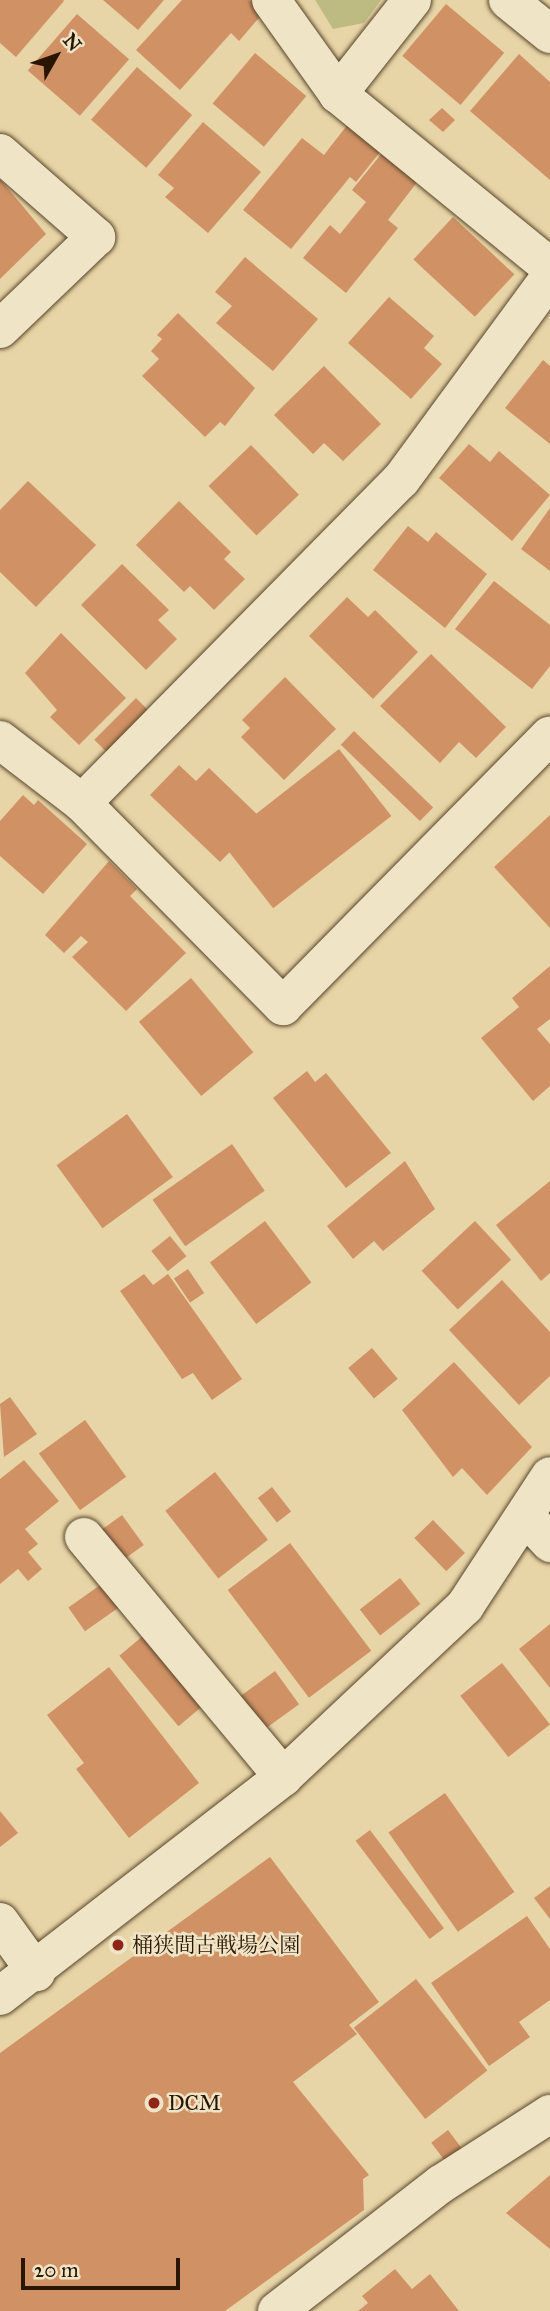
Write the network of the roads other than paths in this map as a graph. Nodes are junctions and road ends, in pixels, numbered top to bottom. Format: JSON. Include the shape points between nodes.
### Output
{"nodes":[{"id":1,"x":271,"y":0,"type":"edge"},
{"id":2,"x":412,"y":0,"type":"edge"},
{"id":3,"x":508,"y":0,"type":"edge"},
{"id":4,"x":550,"y":34,"type":"edge"},
{"id":5,"x":338,"y":94,"type":"junction"},
{"id":6,"x":0,"y":153,"type":"edge"},
{"id":7,"x":550,"y":267,"type":"edge"},
{"id":8,"x":550,"y":277,"type":"edge"},
{"id":9,"x":0,"y":329,"type":"edge"},
{"id":10,"x":0,"y":740,"type":"edge"},
{"id":11,"x":547,"y":745,"type":"edge"},
{"id":12,"x":82,"y":803,"type":"junction"},
{"id":13,"x":550,"y":1476,"type":"edge"},
{"id":14,"x":539,"y":1531,"type":"edge"},
{"id":15,"x":84,"y":1537,"type":"dead end"},
{"id":16,"x":283,"y":1777,"type":"junction"},
{"id":17,"x":0,"y":1922,"type":"edge"},
{"id":18,"x":36,"y":1972,"type":"junction"},
{"id":19,"x":0,"y":1996,"type":"edge"},
{"id":20,"x":550,"y":2114,"type":"edge"},
{"id":21,"x":277,"y":2311,"type":"edge"}],
"edges":[{"from":1,"to":5,"type":"street"},
{"from":2,"to":5,"type":"street"},
{"from":3,"to":4,"type":"street"},
{"from":5,"to":7,"type":"street"},
{"from":6,"to":9,"type":"street","via":[[96,237]]},
{"from":8,"to":12,"type":"street","via":[[401,480]]},
{"from":10,"to":12,"type":"street"},
{"from":11,"to":12,"type":"street","via":[[283,1006]]},
{"from":13,"to":14,"type":"street"},
{"from":14,"to":16,"type":"street"},
{"from":15,"to":16,"type":"street"},
{"from":16,"to":18,"type":"street"},
{"from":17,"to":18,"type":"street"},
{"from":18,"to":19,"type":"street"},
{"from":20,"to":21,"type":"street","via":[[441,2184]]}]}
